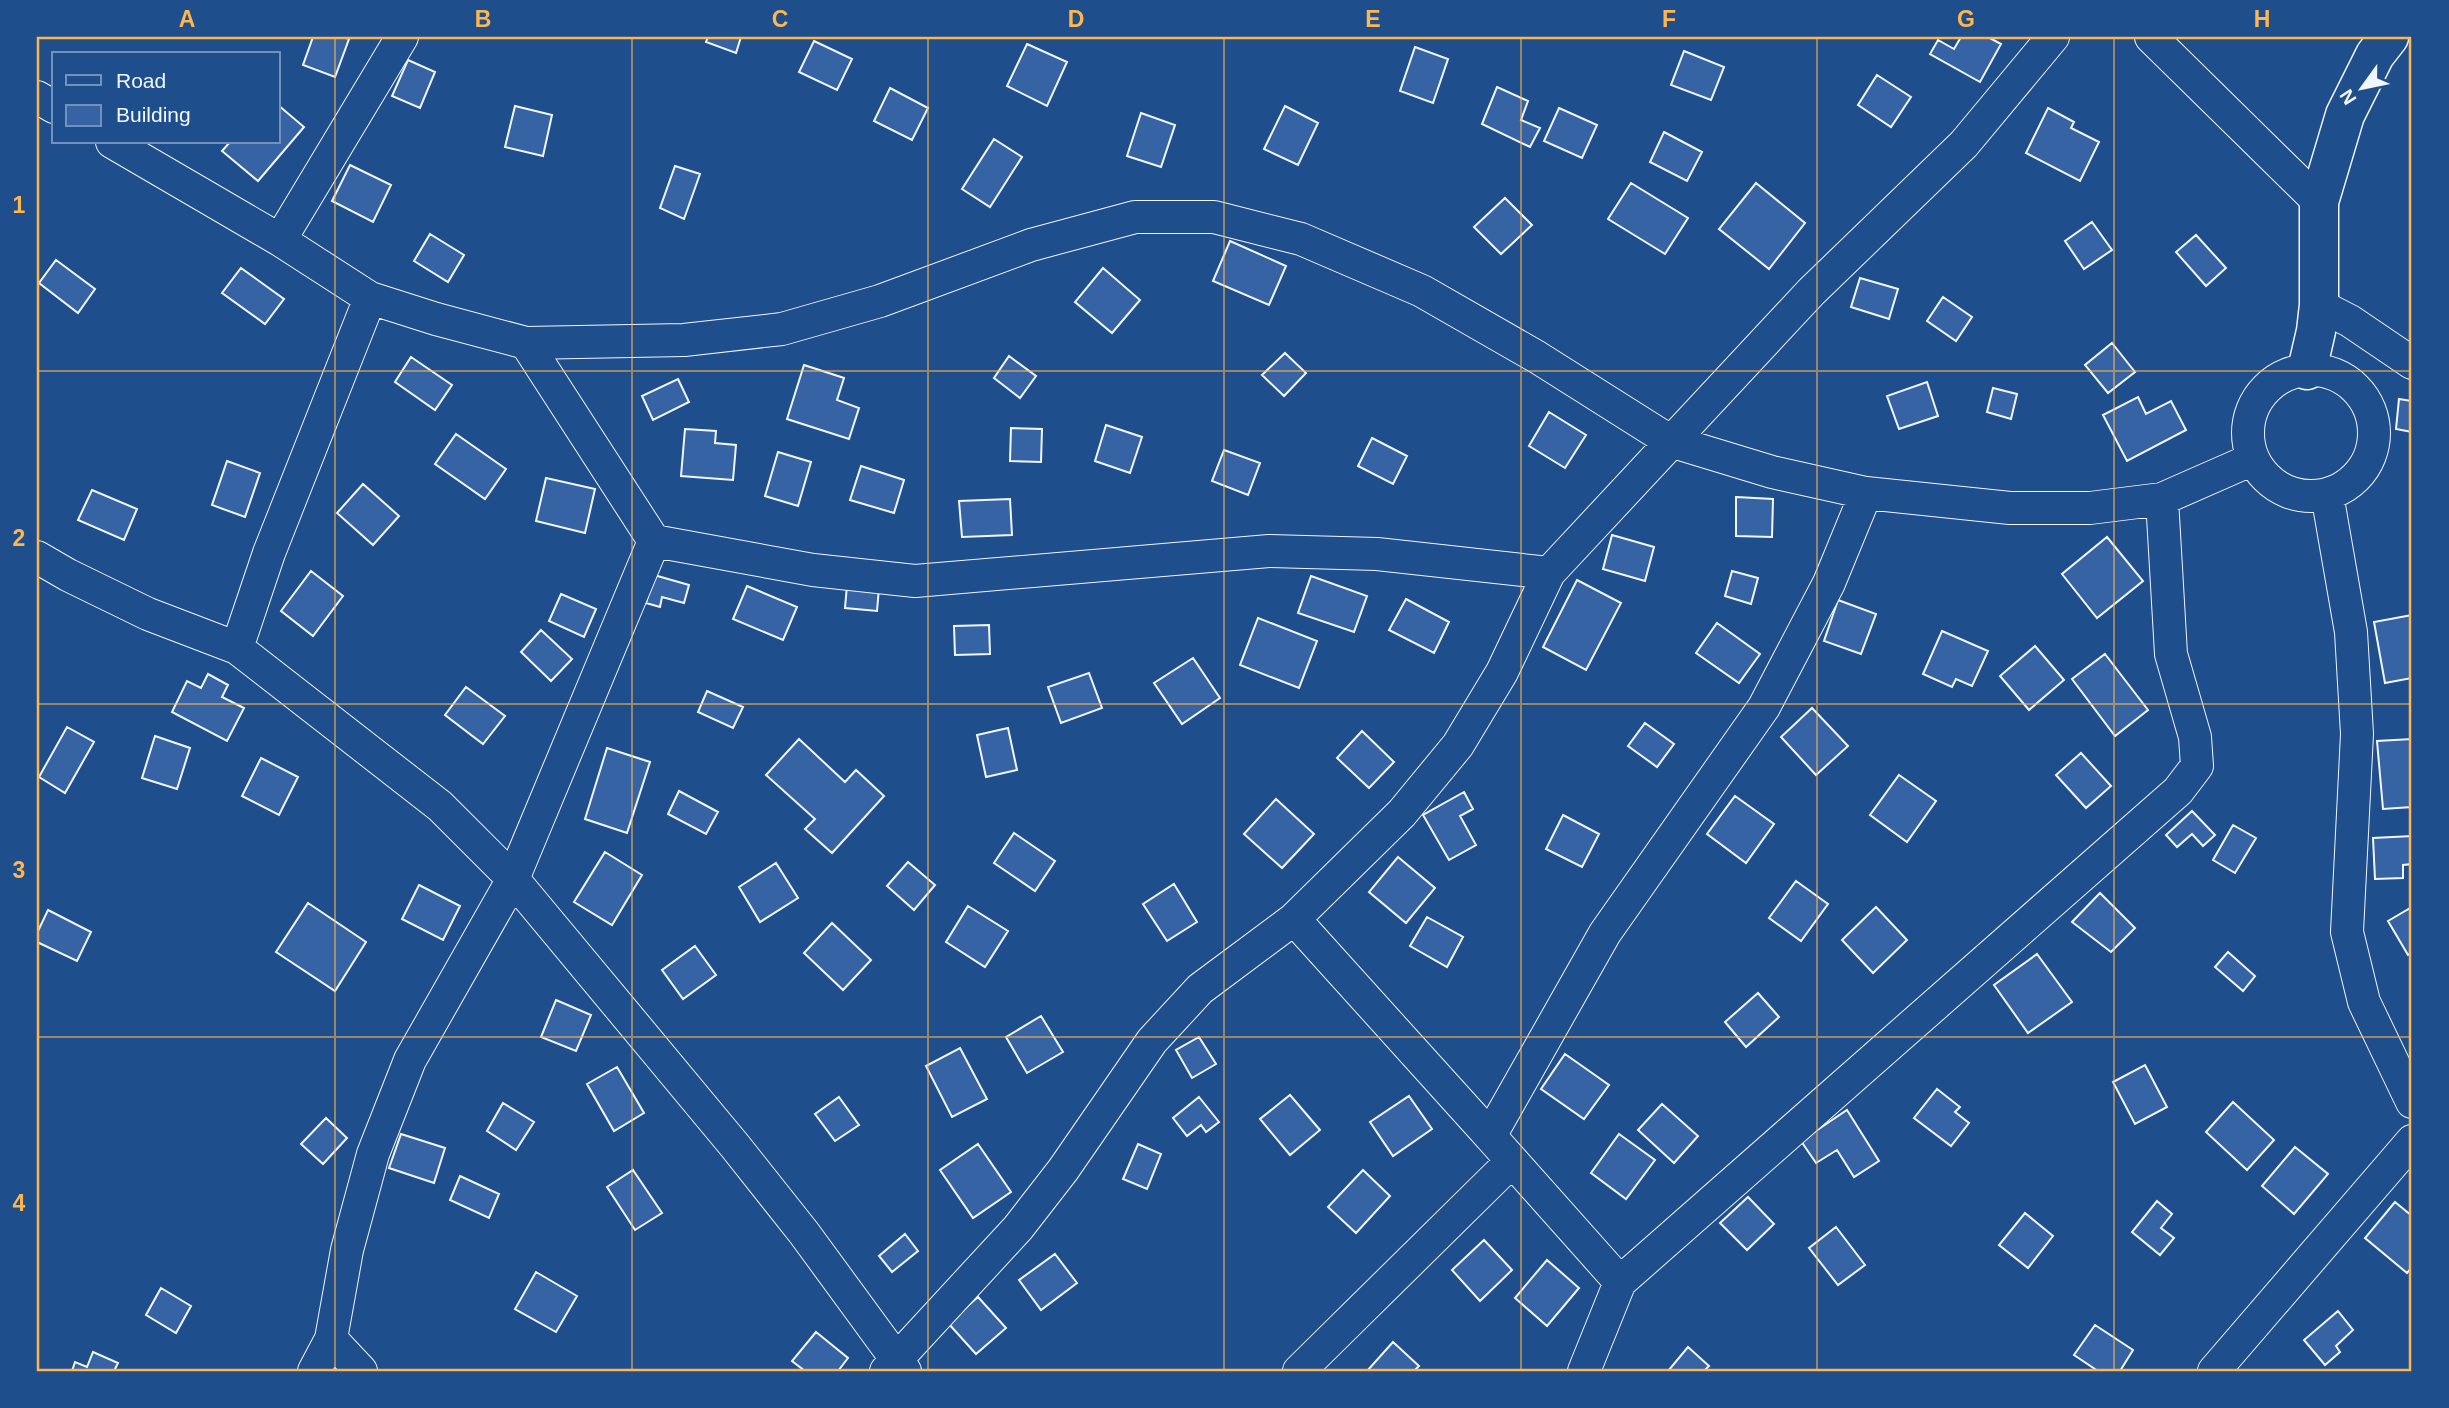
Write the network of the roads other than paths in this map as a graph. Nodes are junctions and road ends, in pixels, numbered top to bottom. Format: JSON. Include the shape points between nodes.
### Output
{"nodes":[{"id":1,"x":402,"y":37,"type":"edge"},
{"id":2,"x":2053,"y":37,"type":"edge"},
{"id":3,"x":2151,"y":37,"type":"edge"},
{"id":4,"x":2389,"y":37,"type":"edge"},
{"id":5,"x":115,"y":144,"type":"edge"},
{"id":6,"x":2319,"y":202,"type":"junction"},
{"id":7,"x":280,"y":240,"type":"junction"},
{"id":8,"x":370,"y":298,"type":"junction"},
{"id":9,"x":2319,"y":305,"type":"junction"},
{"id":10,"x":526,"y":343,"type":"junction"},
{"id":11,"x":2412,"y":363,"type":"edge"},
{"id":12,"x":2307,"y":370,"type":"junction"},
{"id":13,"x":1670,"y":441,"type":"junction"},
{"id":14,"x":2253,"y":459,"type":"junction"},
{"id":15,"x":1866,"y":493,"type":"junction"},
{"id":16,"x":2327,"y":494,"type":"junction"},
{"id":17,"x":2162,"y":499,"type":"junction"},
{"id":18,"x":654,"y":541,"type":"junction"},
{"id":19,"x":37,"y":557,"type":"edge"},
{"id":20,"x":1549,"y":573,"type":"junction"},
{"id":21,"x":237,"y":648,"type":"junction"},
{"id":22,"x":513,"y":879,"type":"junction"},
{"id":23,"x":1294,"y":919,"type":"junction"},
{"id":24,"x":2412,"y":1102,"type":"edge"},
{"id":25,"x":1489,"y":1136,"type":"junction"},
{"id":26,"x":2412,"y":1141,"type":"edge"},
{"id":27,"x":1511,"y":1161,"type":"junction"},
{"id":28,"x":1620,"y":1282,"type":"junction"},
{"id":29,"x":331,"y":1339,"type":"junction"},
{"id":30,"x":896,"y":1368,"type":"edge"},
{"id":31,"x":314,"y":1371,"type":"edge"},
{"id":32,"x":361,"y":1371,"type":"edge"},
{"id":33,"x":1299,"y":1371,"type":"edge"},
{"id":34,"x":1584,"y":1371,"type":"edge"},
{"id":35,"x":2214,"y":1371,"type":"edge"}],
"edges":[{"from":1,"to":7,"type":"street"},
{"from":2,"to":13,"type":"street","via":[[1964,144],[1811,292]]},
{"from":3,"to":6,"type":"street"},
{"from":4,"to":6,"type":"street","via":[[2345,115]]},
{"from":5,"to":7,"type":"street"},
{"from":6,"to":9,"type":"street"},
{"from":7,"to":8,"type":"street"},
{"from":8,"to":10,"type":"street"},
{"from":8,"to":21,"type":"street","via":[[269,553]]},
{"from":9,"to":11,"type":"street"},
{"from":9,"to":12,"type":"street"},
{"from":10,"to":13,"type":"street","via":[[684,340],[782,329],[880,300],[1031,245],[1135,217],[1214,217],[1301,239],[1422,291],[1537,356]]},
{"from":10,"to":18,"type":"street"},
{"from":12,"to":14,"type":"street","via":[[2278,378],[2257,400],[2247,428]]},
{"from":12,"to":16,"type":"street","via":[[2330,373],[2351,383],[2366,401],[2374,423],[2374,447],[2364,468],[2348,485]]},
{"from":13,"to":15,"type":"street","via":[[1772,472]]},
{"from":13,"to":20,"type":"street"},
{"from":14,"to":16,"type":"street","via":[[2265,477],[2283,490],[2305,496]]},
{"from":14,"to":17,"type":"street"},
{"from":15,"to":17,"type":"street","via":[[2010,508],[2090,508]]},
{"from":15,"to":25,"type":"street","via":[[1829,583],[1764,707],[1605,933]]},
{"from":16,"to":24,"type":"street","via":[[2351,632],[2356,722],[2347,932],[2364,1002]]},
{"from":17,"to":28,"type":"street","via":[[2171,654],[2195,737],[2197,766],[2178,791]]},
{"from":18,"to":20,"type":"street","via":[[813,570],[915,581],[1269,551],[1377,554]]},
{"from":18,"to":22,"type":"street"},
{"from":19,"to":21,"type":"street","via":[[148,614]]},
{"from":20,"to":23,"type":"street","via":[[1502,672],[1458,745],[1402,813]]},
{"from":21,"to":22,"type":"street","via":[[440,806]]},
{"from":22,"to":29,"type":"street","via":[[400,1083],[373,1153],[350,1238]]},
{"from":22,"to":30,"type":"street","via":[[804,1233]]},
{"from":23,"to":25,"type":"street"},
{"from":23,"to":30,"type":"street","via":[[1200,989],[1152,1041],[1018,1228]]},
{"from":25,"to":27,"type":"street"},
{"from":26,"to":35,"type":"street"},
{"from":27,"to":28,"type":"street"},
{"from":27,"to":33,"type":"street"},
{"from":28,"to":34,"type":"street"},
{"from":29,"to":31,"type":"street"},
{"from":29,"to":32,"type":"street"}]}
